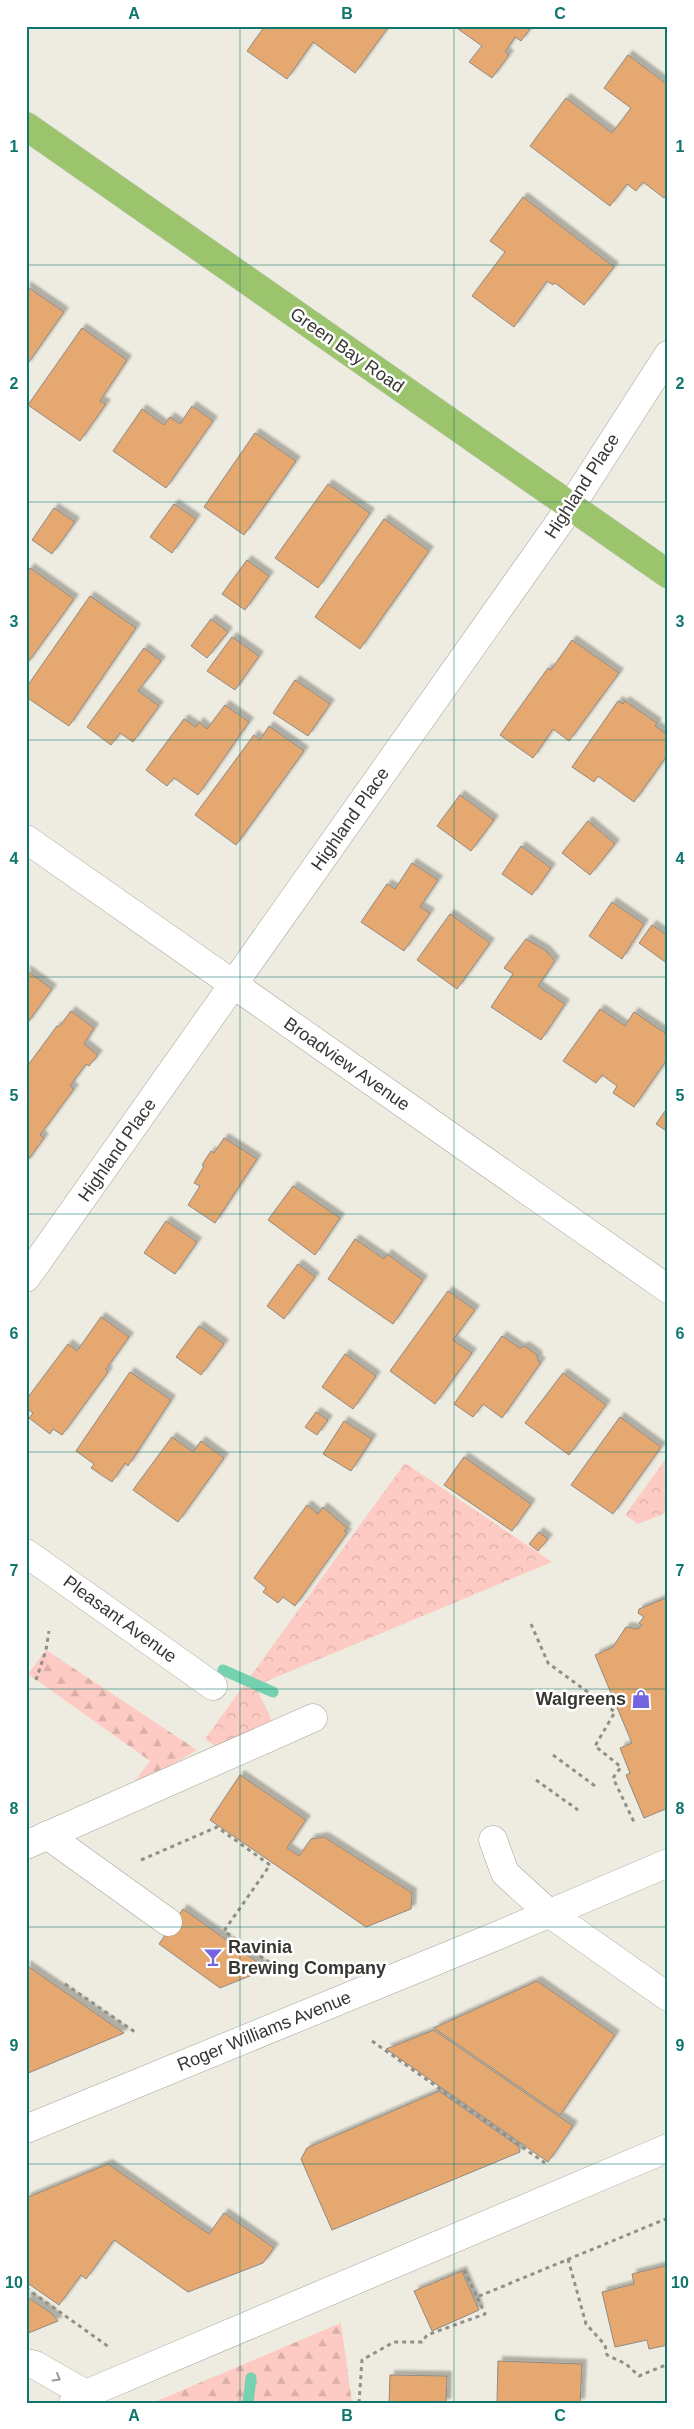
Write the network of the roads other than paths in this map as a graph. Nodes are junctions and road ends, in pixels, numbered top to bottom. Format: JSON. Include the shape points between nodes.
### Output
{"nodes":[{"id":1,"x":26,"y":126,"type":"edge"},
{"id":2,"x":668,"y":355,"type":"edge"},
{"id":3,"x":571,"y":506,"type":"junction"},
{"id":4,"x":668,"y":574,"type":"edge"},
{"id":5,"x":26,"y":839,"type":"edge"},
{"id":6,"x":234,"y":984,"type":"junction"},
{"id":7,"x":26,"y":1278,"type":"edge"},
{"id":8,"x":668,"y":1288,"type":"edge"},
{"id":9,"x":26,"y":1553,"type":"edge"},
{"id":10,"x":213,"y":1686,"type":"dead end"},
{"id":11,"x":312,"y":1718,"type":"dead end"},
{"id":12,"x":37,"y":1840,"type":"edge"},
{"id":13,"x":493,"y":1840,"type":"dead end"},
{"id":14,"x":668,"y":1863,"type":"edge"},
{"id":15,"x":549,"y":1914,"type":"junction"},
{"id":16,"x":168,"y":1922,"type":"dead end"},
{"id":17,"x":668,"y":1997,"type":"edge"},
{"id":18,"x":26,"y":2130,"type":"edge"},
{"id":19,"x":668,"y":2148,"type":"edge"},
{"id":20,"x":26,"y":2363,"type":"edge"},
{"id":21,"x":80,"y":2399,"type":"edge"}],
"edges":[{"from":1,"to":3,"type":"main road","name":"Green Bay Road"},
{"from":2,"to":3,"type":"street","name":"Highland Place"},
{"from":3,"to":4,"type":"main road","name":"Green Bay Road"},
{"from":3,"to":6,"type":"street","name":"Highland Place"},
{"from":5,"to":6,"type":"street","name":"Broadview Avenue"},
{"from":6,"to":7,"type":"street","name":"Highland Place"},
{"from":6,"to":8,"type":"street","name":"Broadview Avenue"},
{"from":9,"to":10,"type":"street","name":"Pleasant Avenue"},
{"from":11,"to":12,"type":"street"},
{"from":12,"to":16,"type":"street","via":[[104,1876]]},
{"from":13,"to":15,"type":"street","via":[[505,1873]]},
{"from":14,"to":15,"type":"street","name":"Roger Williams Avenue"},
{"from":15,"to":17,"type":"street"},
{"from":15,"to":18,"type":"street","name":"Roger Williams Avenue"},
{"from":19,"to":21,"type":"street"},
{"from":20,"to":21,"type":"street","one_way":true,"via":[[35,2365]]}]}
